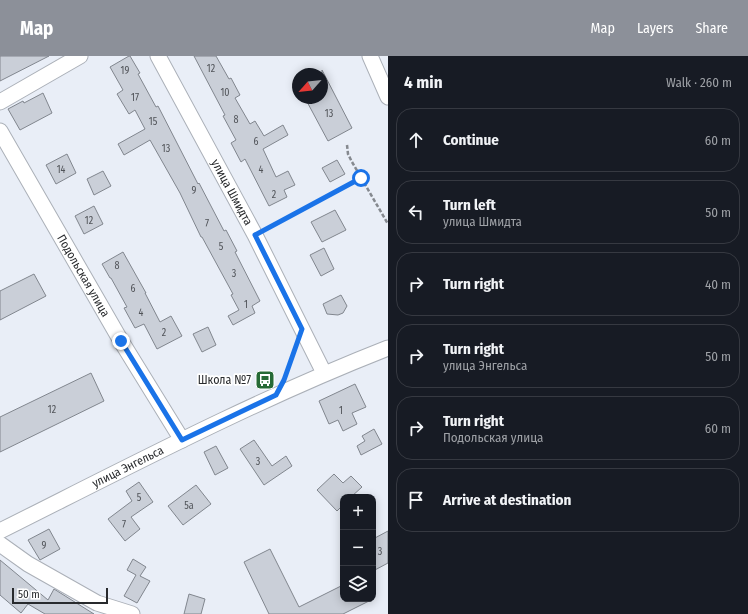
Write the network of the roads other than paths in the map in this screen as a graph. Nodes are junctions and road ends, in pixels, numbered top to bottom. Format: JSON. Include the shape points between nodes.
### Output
{"nodes":[{"id":1,"x":80,"y":56,"type":"edge"},
{"id":2,"x":158,"y":56,"type":"edge"},
{"id":3,"x":370,"y":56,"type":"edge"},
{"id":4,"x":388,"y":98,"type":"edge"},
{"id":5,"x":0,"y":102,"type":"edge"},
{"id":6,"x":0,"y":130,"type":"edge"},
{"id":7,"x":388,"y":348,"type":"edge"},
{"id":8,"x":324,"y":374,"type":"junction"},
{"id":9,"x":182,"y":440,"type":"junction"},
{"id":10,"x":0,"y":531,"type":"edge"},
{"id":11,"x":0,"y":544,"type":"edge"},
{"id":12,"x":132,"y":614,"type":"edge"}],
"edges":[{"from":1,"to":5,"type":"street"},
{"from":2,"to":8,"type":"street","name":"улица Шмидта","via":[[255,235]]},
{"from":3,"to":4,"type":"street"},
{"from":6,"to":9,"type":"street","name":"Подольская улица","via":[[121,341]]},
{"from":7,"to":8,"type":"street","name":"улица Энгельса"},
{"from":8,"to":9,"type":"street","name":"улица Энгельса"},
{"from":9,"to":10,"type":"street","name":"улица Энгельса"},
{"from":11,"to":12,"type":"street","via":[[28,564],[97,603]]}]}
